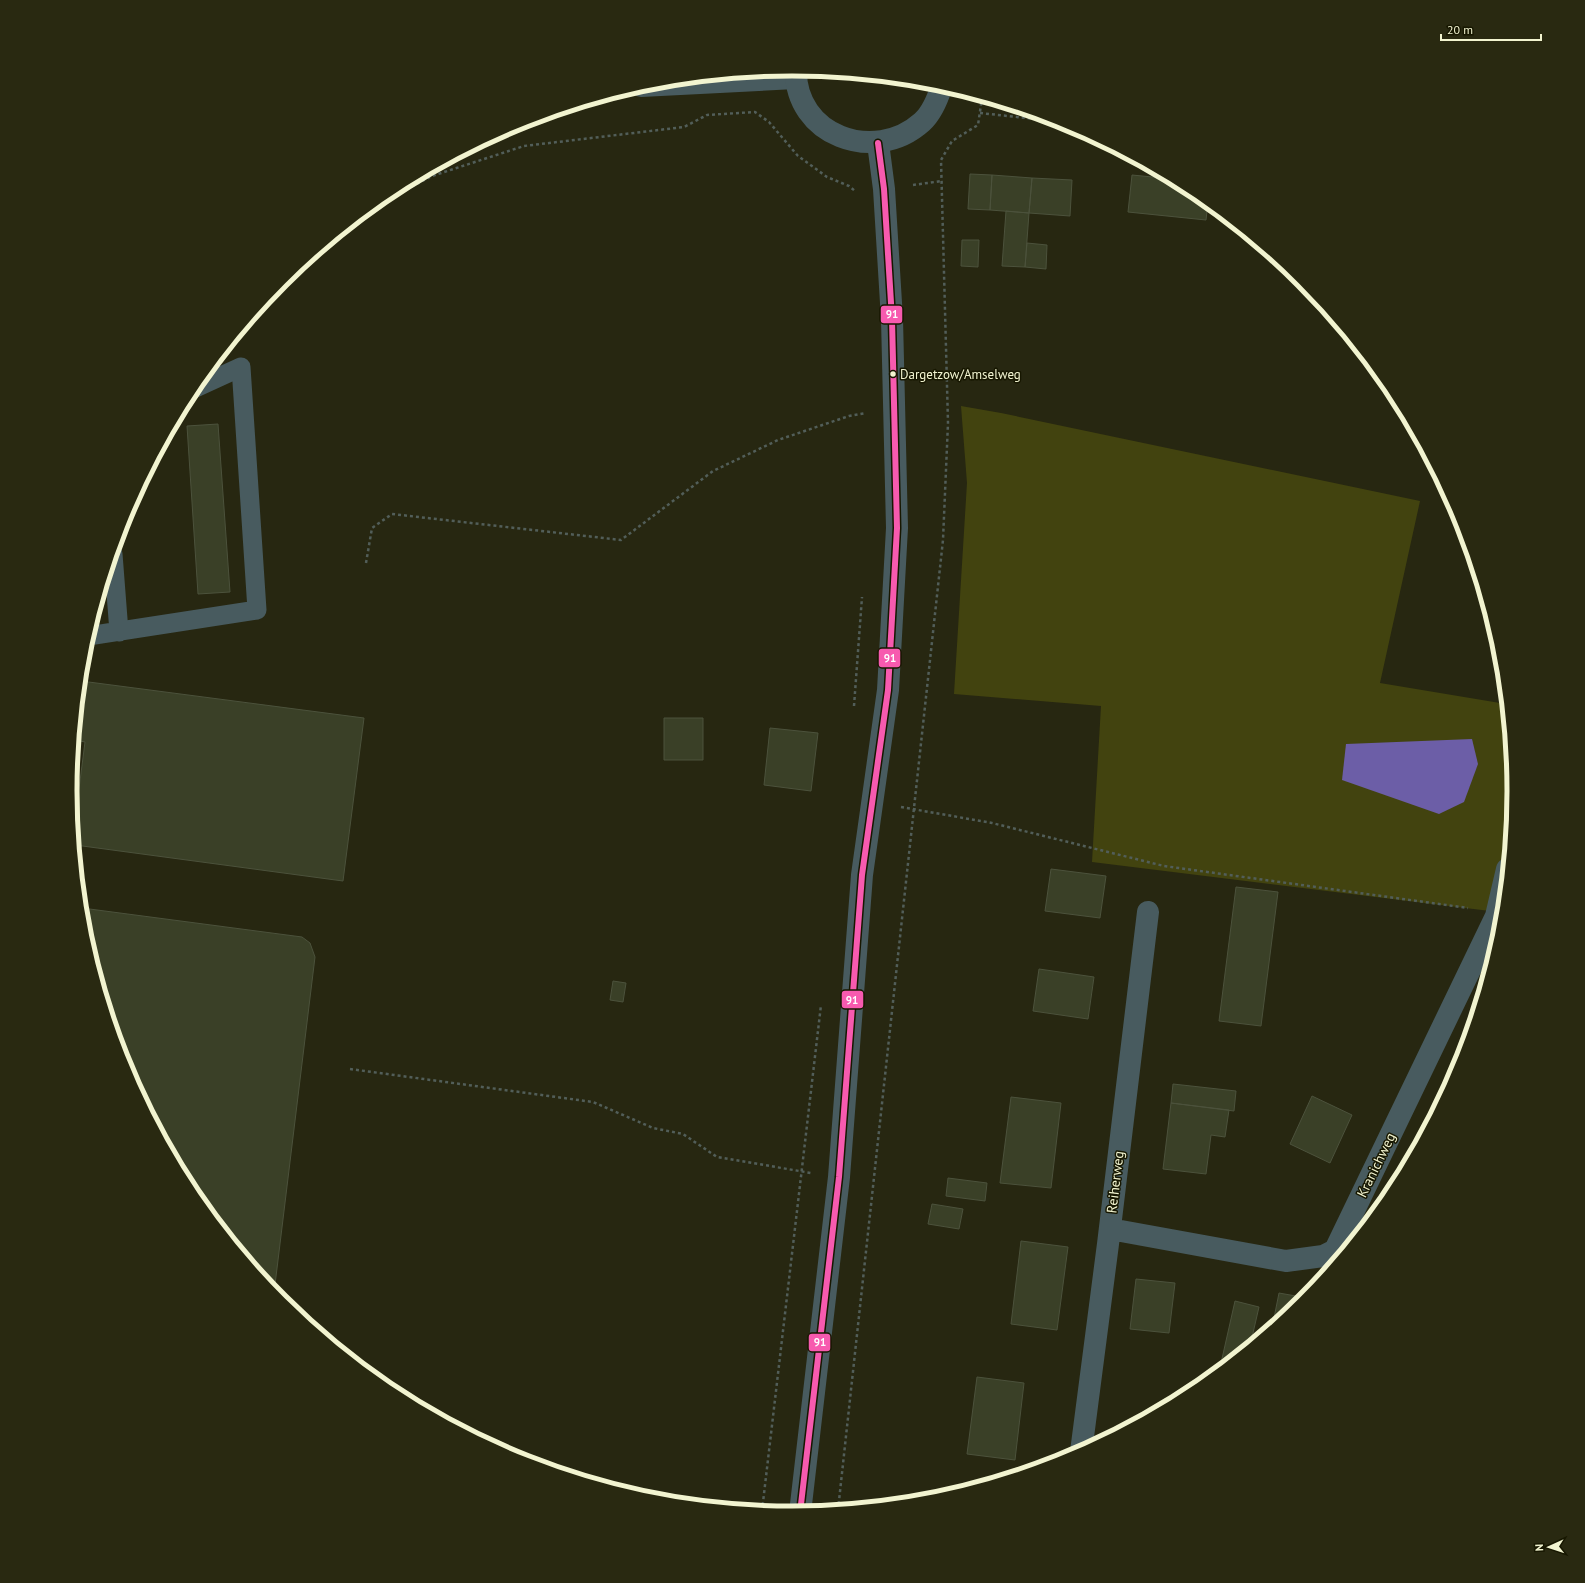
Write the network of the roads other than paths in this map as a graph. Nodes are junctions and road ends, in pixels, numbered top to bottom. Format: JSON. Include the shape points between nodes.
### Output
{"nodes":[{"id":1,"x":796,"y":76,"type":"edge"},
{"id":2,"x":940,"y":92,"type":"edge"},
{"id":3,"x":878,"y":143,"type":"junction"},
{"id":4,"x":206,"y":383,"type":"edge"},
{"id":5,"x":114,"y":566,"type":"edge"},
{"id":6,"x":119,"y":632,"type":"junction"},
{"id":7,"x":95,"y":635,"type":"edge"},
{"id":8,"x":1498,"y":906,"type":"edge"},
{"id":9,"x":1148,"y":912,"type":"dead end"},
{"id":10,"x":1110,"y":1229,"type":"junction"},
{"id":11,"x":1082,"y":1446,"type":"edge"},
{"id":12,"x":801,"y":1507,"type":"edge"}],
"edges":[{"from":1,"to":3,"type":"street","via":[[802,100],[815,120],[834,134],[855,142]]},
{"from":2,"to":3,"type":"street","via":[[937,102],[922,122],[902,136]]},
{"from":3,"to":12,"type":"street","via":[[884,189],[892,319],[897,528],[888,690],[862,875],[839,1177]]},
{"from":4,"to":6,"type":"lane","via":[[241,367],[257,610]]},
{"from":5,"to":6,"type":"lane"},
{"from":6,"to":7,"type":"lane"},
{"from":8,"to":10,"type":"street","name":"Kranichweg","via":[[1496,916],[1335,1250],[1323,1256],[1286,1261]]},
{"from":9,"to":10,"type":"street","name":"Reiherweg"},
{"from":10,"to":11,"type":"street","name":"Reiherweg"}]}
